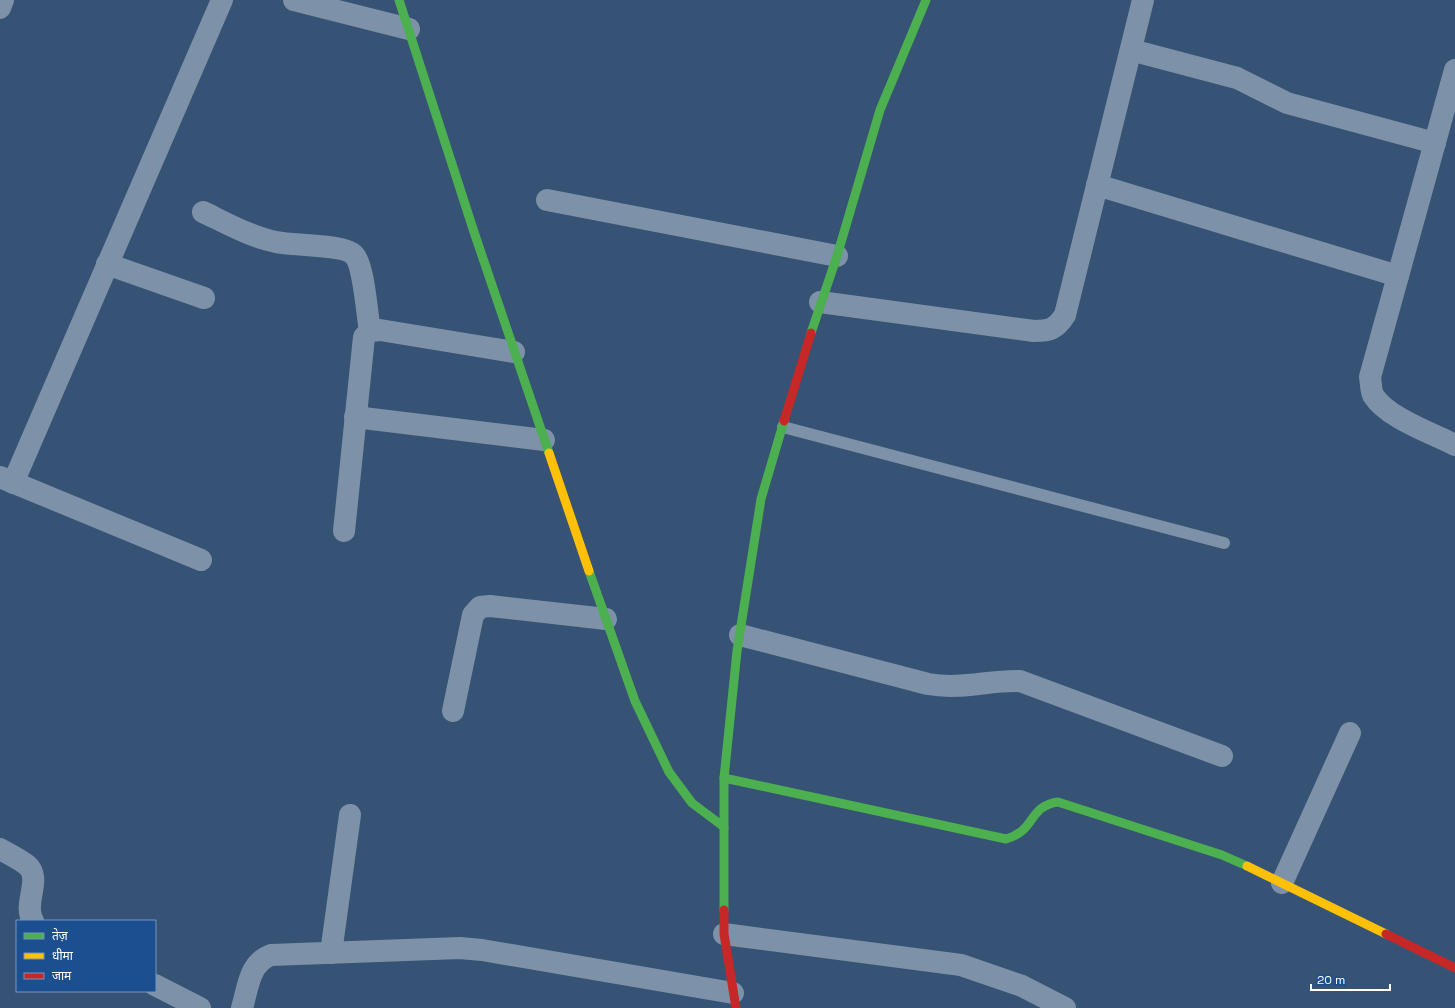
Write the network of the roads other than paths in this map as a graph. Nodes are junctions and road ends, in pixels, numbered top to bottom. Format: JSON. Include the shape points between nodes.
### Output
{"nodes":[{"id":1,"x":3,"y":0,"type":"edge"},
{"id":2,"x":222,"y":0,"type":"edge"},
{"id":3,"x":294,"y":0,"type":"edge"},
{"id":4,"x":399,"y":0,"type":"edge"},
{"id":5,"x":926,"y":0,"type":"edge"},
{"id":6,"x":1143,"y":0,"type":"edge"},
{"id":7,"x":0,"y":8,"type":"edge"},
{"id":8,"x":409,"y":29,"type":"junction"},
{"id":9,"x":1131,"y":50,"type":"junction"},
{"id":10,"x":1455,"y":70,"type":"edge"},
{"id":11,"x":1435,"y":143,"type":"junction"},
{"id":12,"x":1097,"y":185,"type":"junction"},
{"id":13,"x":548,"y":200,"type":"dead end"},
{"id":14,"x":203,"y":212,"type":"dead end"},
{"id":15,"x":837,"y":256,"type":"junction"},
{"id":16,"x":107,"y":264,"type":"junction"},
{"id":17,"x":1398,"y":276,"type":"junction"},
{"id":18,"x":204,"y":298,"type":"dead end"},
{"id":19,"x":820,"y":302,"type":"junction"},
{"id":20,"x":370,"y":332,"type":"junction"},
{"id":21,"x":514,"y":352,"type":"junction"},
{"id":22,"x":355,"y":417,"type":"junction"},
{"id":23,"x":783,"y":427,"type":"junction"},
{"id":24,"x":544,"y":440,"type":"junction"},
{"id":25,"x":1455,"y":445,"type":"edge"},
{"id":26,"x":6,"y":480,"type":"edge"},
{"id":27,"x":344,"y":531,"type":"dead end"},
{"id":28,"x":1224,"y":544,"type":"dead end"},
{"id":29,"x":202,"y":560,"type":"dead end"},
{"id":30,"x":606,"y":619,"type":"junction"},
{"id":31,"x":740,"y":636,"type":"junction"},
{"id":32,"x":453,"y":711,"type":"dead end"},
{"id":33,"x":1350,"y":733,"type":"dead end"},
{"id":34,"x":1222,"y":756,"type":"dead end"},
{"id":35,"x":724,"y":778,"type":"junction"},
{"id":36,"x":350,"y":814,"type":"dead end"},
{"id":37,"x":724,"y":827,"type":"junction"},
{"id":38,"x":0,"y":849,"type":"edge"},
{"id":39,"x":1282,"y":883,"type":"junction"},
{"id":40,"x":32,"y":920,"type":"edge"},
{"id":41,"x":724,"y":934,"type":"junction"},
{"id":42,"x":331,"y":953,"type":"junction"},
{"id":43,"x":1455,"y":968,"type":"edge"},
{"id":44,"x":156,"y":986,"type":"edge"},
{"id":45,"x":734,"y":1001,"type":"edge"},
{"id":46,"x":200,"y":1008,"type":"edge"},
{"id":47,"x":242,"y":1008,"type":"edge"},
{"id":48,"x":1065,"y":1008,"type":"edge"}],
"edges":[{"from":1,"to":7,"type":"street"},
{"from":2,"to":16,"type":"street"},
{"from":3,"to":8,"type":"street"},
{"from":4,"to":8,"type":"street"},
{"from":5,"to":15,"type":"street","via":[[880,110]]},
{"from":6,"to":9,"type":"street"},
{"from":8,"to":21,"type":"street"},
{"from":9,"to":11,"type":"street","via":[[1237,78],[1287,103]]},
{"from":9,"to":12,"type":"street"},
{"from":10,"to":11,"type":"street"},
{"from":11,"to":17,"type":"street"},
{"from":12,"to":17,"type":"street"},
{"from":12,"to":19,"type":"street","via":[[1065,315],[1058,326],[1046,331],[1034,331]]},
{"from":13,"to":15,"type":"street"},
{"from":14,"to":20,"type":"street","via":[[246,232],[276,242],[340,248],[353,254],[360,264]]},
{"from":15,"to":19,"type":"street"},
{"from":16,"to":18,"type":"street"},
{"from":16,"to":26,"type":"street"},
{"from":17,"to":25,"type":"street","via":[[1370,377],[1373,394],[1382,406],[1397,416]]},
{"from":19,"to":23,"type":"street"},
{"from":20,"to":21,"type":"street","via":[[380,330]]},
{"from":20,"to":22,"type":"street","via":[[364,338]]},
{"from":21,"to":24,"type":"street"},
{"from":22,"to":24,"type":"street"},
{"from":22,"to":27,"type":"street"},
{"from":23,"to":28,"type":"lane"},
{"from":23,"to":31,"type":"street","via":[[762,499]]},
{"from":24,"to":30,"type":"street"},
{"from":26,"to":29,"type":"street"},
{"from":30,"to":32,"type":"street","via":[[480,607],[473,614]]},
{"from":30,"to":37,"type":"street","via":[[635,701],[669,772],[692,803]]},
{"from":31,"to":34,"type":"street","via":[[940,686],[964,686],[1004,680],[1020,682]]},
{"from":31,"to":35,"type":"street"},
{"from":33,"to":39,"type":"street"},
{"from":35,"to":37,"type":"street"},
{"from":35,"to":39,"type":"street","via":[[1006,840],[1016,838],[1024,832],[1039,808],[1048,802],[1058,802],[1222,855]]},
{"from":36,"to":42,"type":"street"},
{"from":37,"to":41,"type":"street"},
{"from":38,"to":40,"type":"street","via":[[28,866],[32,873],[34,880],[28,906]]},
{"from":39,"to":43,"type":"street"},
{"from":41,"to":45,"type":"street"},
{"from":41,"to":48,"type":"street","via":[[961,965],[1022,986]]},
{"from":42,"to":45,"type":"street","via":[[460,948],[482,950]]},
{"from":42,"to":47,"type":"street","via":[[271,955],[261,959],[253,969]]},
{"from":44,"to":46,"type":"street"}]}
